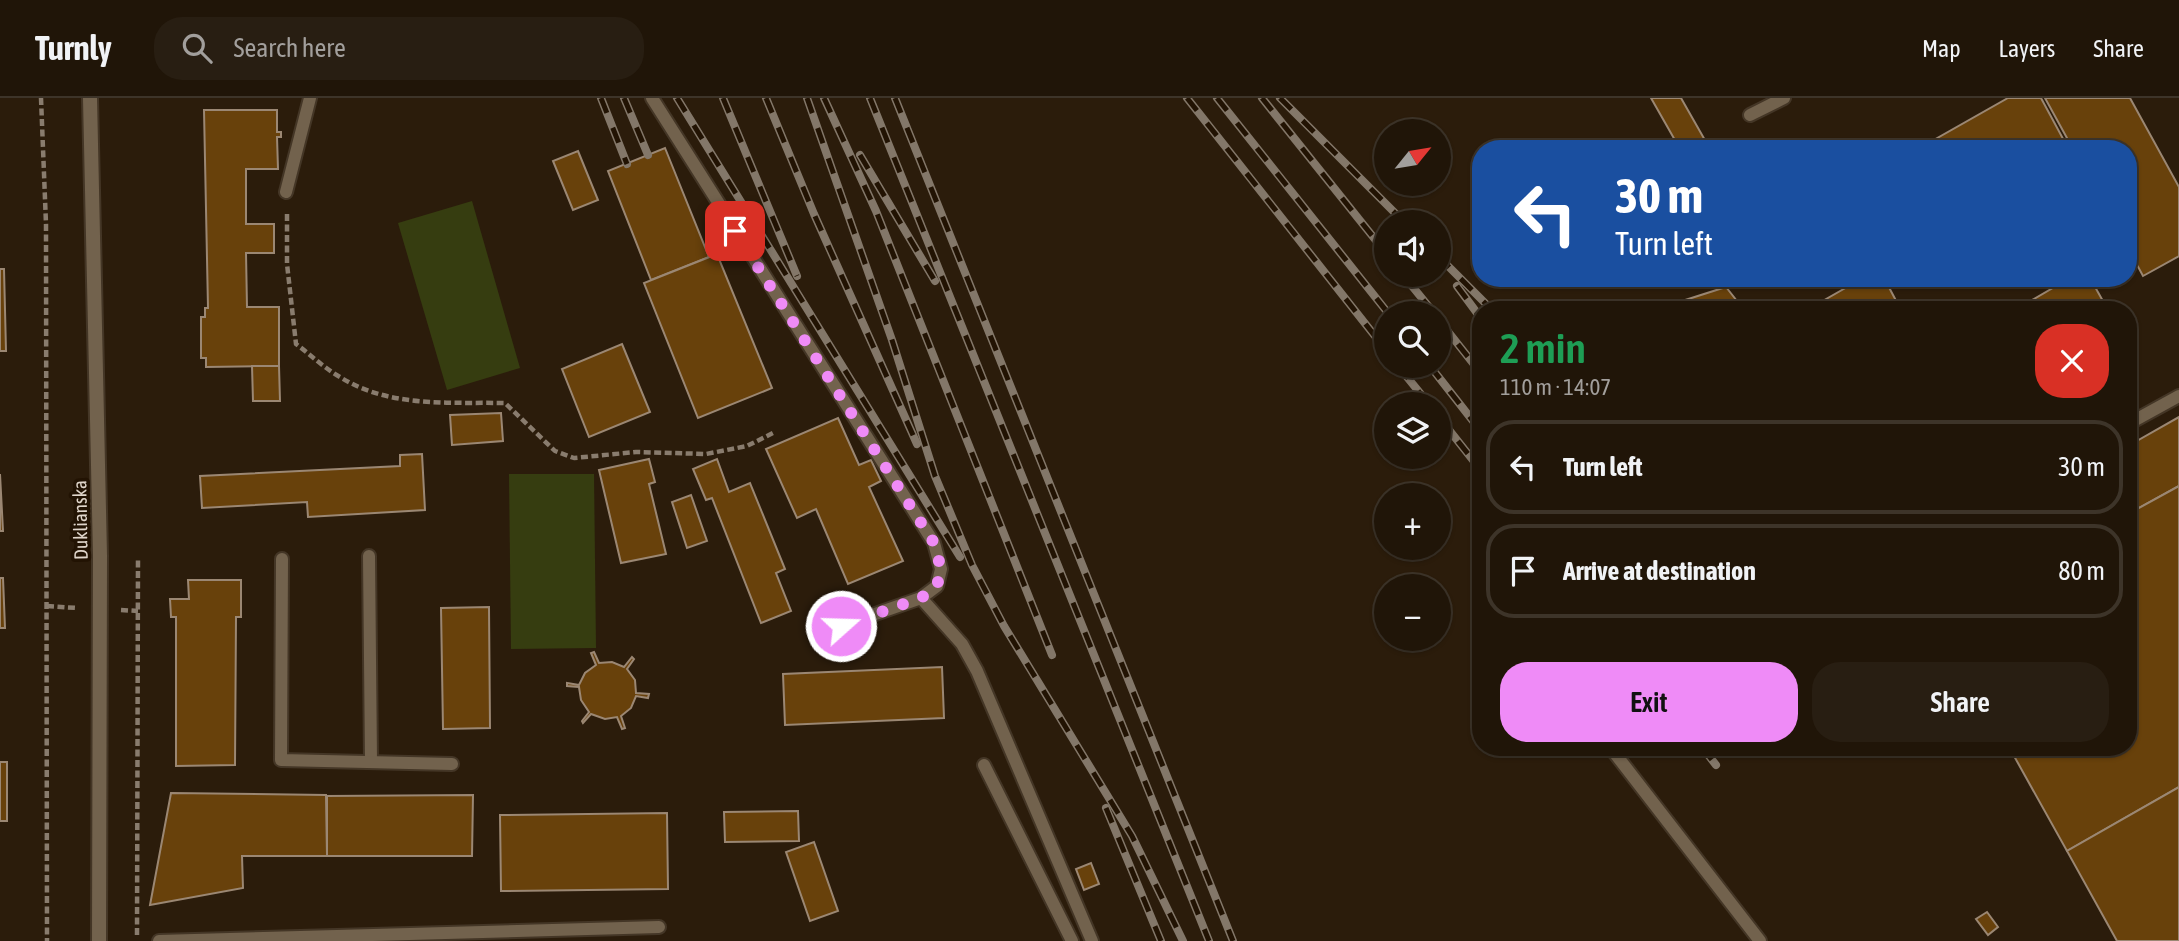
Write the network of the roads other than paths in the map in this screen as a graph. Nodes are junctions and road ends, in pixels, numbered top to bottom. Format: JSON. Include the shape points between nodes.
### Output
{"nodes":[{"id":1,"x":90,"y":98,"type":"edge"},
{"id":2,"x":310,"y":98,"type":"edge"},
{"id":3,"x":652,"y":98,"type":"edge"},
{"id":4,"x":1784,"y":98,"type":"edge"},
{"id":5,"x":1750,"y":115,"type":"dead end"},
{"id":6,"x":286,"y":192,"type":"road end"},
{"id":7,"x":2179,"y":396,"type":"edge"},
{"id":8,"x":2137,"y":419,"type":"edge"},
{"id":9,"x":369,"y":556,"type":"dead end"},
{"id":10,"x":282,"y":559,"type":"dead end"},
{"id":11,"x":921,"y":598,"type":"junction"},
{"id":12,"x":841,"y":626,"type":"dead end"},
{"id":13,"x":1617,"y":756,"type":"edge"},
{"id":14,"x":371,"y":762,"type":"junction"},
{"id":15,"x":452,"y":764,"type":"dead end"},
{"id":16,"x":984,"y":765,"type":"dead end"},
{"id":17,"x":659,"y":927,"type":"dead end"},
{"id":18,"x":99,"y":941,"type":"edge"},
{"id":19,"x":159,"y":941,"type":"edge"},
{"id":20,"x":1072,"y":941,"type":"edge"},
{"id":21,"x":1092,"y":941,"type":"edge"},
{"id":22,"x":1760,"y":941,"type":"edge"}],
"edges":[{"from":1,"to":18,"type":"street","name":"Duklianska","via":[[100,556]]},
{"from":2,"to":6,"type":"lane"},
{"from":3,"to":11,"type":"lane","via":[[934,543],[941,569],[937,586]]},
{"from":4,"to":5,"type":"lane"},
{"from":7,"to":8,"type":"lane"},
{"from":9,"to":14,"type":"lane"},
{"from":10,"to":14,"type":"lane","via":[[281,760]]},
{"from":11,"to":12,"type":"lane"},
{"from":11,"to":21,"type":"lane","via":[[962,644],[976,671]]},
{"from":13,"to":22,"type":"lane"},
{"from":14,"to":15,"type":"lane"},
{"from":16,"to":20,"type":"lane"},
{"from":17,"to":19,"type":"lane"}]}
